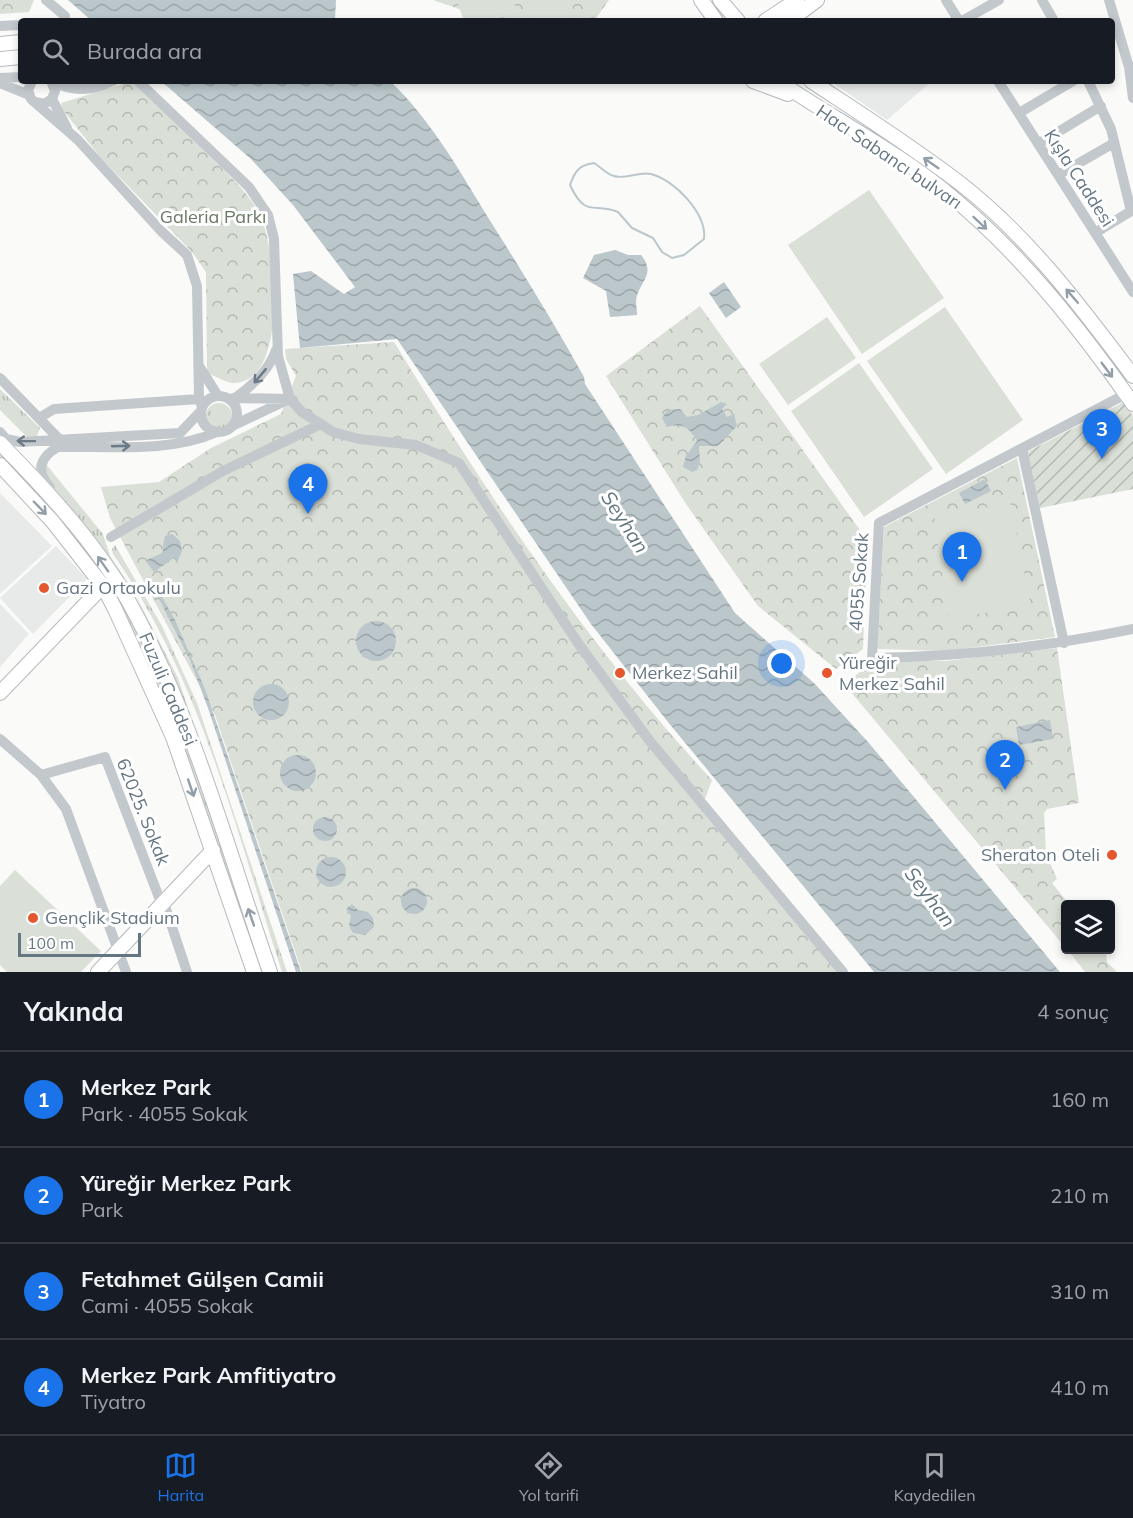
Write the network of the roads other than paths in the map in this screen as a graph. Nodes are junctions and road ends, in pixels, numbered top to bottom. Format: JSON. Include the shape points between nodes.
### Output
{"nodes":[{"id":1,"x":46,"y":0,"type":"edge"},
{"id":2,"x":720,"y":0,"type":"edge"},
{"id":3,"x":797,"y":0,"type":"edge"},
{"id":4,"x":817,"y":0,"type":"edge"},
{"id":5,"x":946,"y":0,"type":"edge"},
{"id":6,"x":999,"y":0,"type":"edge"},
{"id":7,"x":1042,"y":0,"type":"edge"},
{"id":8,"x":1109,"y":0,"type":"edge"},
{"id":9,"x":64,"y":18,"type":"edge"},
{"id":10,"x":735,"y":18,"type":"edge"},
{"id":11,"x":770,"y":18,"type":"edge"},
{"id":12,"x":793,"y":18,"type":"edge"},
{"id":13,"x":958,"y":18,"type":"edge"},
{"id":14,"x":966,"y":18,"type":"edge"},
{"id":15,"x":1052,"y":18,"type":"edge"},
{"id":16,"x":1114,"y":18,"type":"edge"},
{"id":17,"x":1115,"y":20,"type":"edge"},
{"id":18,"x":18,"y":25,"type":"edge"},
{"id":19,"x":0,"y":26,"type":"edge"},
{"id":20,"x":18,"y":42,"type":"edge"},
{"id":21,"x":0,"y":44,"type":"edge"},
{"id":22,"x":18,"y":57,"type":"edge"},
{"id":23,"x":0,"y":59,"type":"edge"},
{"id":24,"x":18,"y":77,"type":"edge"},
{"id":25,"x":0,"y":78,"type":"edge"},
{"id":26,"x":0,"y":83,"type":"edge"},
{"id":27,"x":32,"y":84,"type":"edge"},
{"id":28,"x":107,"y":84,"type":"edge"},
{"id":29,"x":141,"y":84,"type":"edge"},
{"id":30,"x":761,"y":84,"type":"edge"},
{"id":31,"x":782,"y":84,"type":"edge"},
{"id":32,"x":815,"y":84,"type":"edge"},
{"id":33,"x":1000,"y":84,"type":"edge"},
{"id":34,"x":1068,"y":84,"type":"edge"},
{"id":35,"x":1090,"y":84,"type":"edge"},
{"id":36,"x":54,"y":87,"type":"edge"},
{"id":37,"x":32,"y":98,"type":"junction"},
{"id":38,"x":1133,"y":98,"type":"edge"},
{"id":39,"x":811,"y":104,"type":"junction"},
{"id":40,"x":1101,"y":106,"type":"junction"},
{"id":41,"x":1019,"y":113,"type":"junction"},
{"id":42,"x":68,"y":131,"type":"junction"},
{"id":43,"x":1114,"y":143,"type":"junction"},
{"id":44,"x":1038,"y":144,"type":"junction"},
{"id":45,"x":1058,"y":176,"type":"junction"},
{"id":46,"x":1095,"y":232,"type":"junction"},
{"id":47,"x":1132,"y":289,"type":"edge"},
{"id":48,"x":278,"y":347,"type":"junction"},
{"id":49,"x":198,"y":363,"type":"junction"},
{"id":50,"x":1133,"y":376,"type":"edge"},
{"id":51,"x":2,"y":381,"type":"edge"},
{"id":52,"x":225,"y":397,"type":"junction"},
{"id":53,"x":290,"y":399,"type":"junction"},
{"id":54,"x":1130,"y":399,"type":"edge"},
{"id":55,"x":200,"y":406,"type":"junction"},
{"id":56,"x":39,"y":418,"type":"junction"},
{"id":57,"x":321,"y":424,"type":"junction"},
{"id":58,"x":232,"y":426,"type":"junction"},
{"id":59,"x":0,"y":432,"type":"edge"},
{"id":60,"x":217,"y":432,"type":"junction"},
{"id":61,"x":60,"y":440,"type":"junction"},
{"id":62,"x":0,"y":443,"type":"edge"},
{"id":63,"x":1022,"y":449,"type":"junction"},
{"id":64,"x":0,"y":465,"type":"edge"},
{"id":65,"x":63,"y":511,"type":"junction"},
{"id":66,"x":111,"y":537,"type":"dead end"},
{"id":67,"x":102,"y":586,"type":"junction"},
{"id":68,"x":1133,"y":628,"type":"edge"},
{"id":69,"x":1064,"y":643,"type":"junction"},
{"id":70,"x":0,"y":693,"type":"edge"},
{"id":71,"x":0,"y":739,"type":"edge"},
{"id":72,"x":40,"y":775,"type":"junction"},
{"id":73,"x":213,"y":850,"type":"junction"},
{"id":74,"x":164,"y":903,"type":"junction"},
{"id":75,"x":119,"y":950,"type":"junction"},
{"id":76,"x":250,"y":971,"type":"edge"},
{"id":77,"x":98,"y":972,"type":"edge"},
{"id":78,"x":126,"y":972,"type":"edge"},
{"id":79,"x":187,"y":972,"type":"edge"},
{"id":80,"x":270,"y":972,"type":"edge"},
{"id":81,"x":843,"y":972,"type":"edge"}],
"edges":[{"from":1,"to":9,"type":"street"},
{"from":2,"to":10,"type":"main road"},
{"from":3,"to":11,"type":"main road"},
{"from":4,"to":12,"type":"main road"},
{"from":5,"to":13,"type":"street"},
{"from":6,"to":14,"type":"street"},
{"from":7,"to":15,"type":"street"},
{"from":8,"to":16,"type":"street"},
{"from":17,"to":38,"type":"street","via":[[1129,67]]},
{"from":18,"to":19,"type":"street"},
{"from":20,"to":21,"type":"main road"},
{"from":22,"to":23,"type":"main road"},
{"from":24,"to":25,"type":"street"},
{"from":26,"to":37,"type":"street"},
{"from":27,"to":37,"type":"street"},
{"from":28,"to":36,"type":"street","via":[[81,90]]},
{"from":29,"to":48,"type":"street","via":[[249,187],[268,215],[274,239]]},
{"from":30,"to":39,"type":"main road"},
{"from":31,"to":39,"type":"main road","name":"Hacı Sabancı bulvarı"},
{"from":50,"to":32,"type":"main road","name":"Hacı Sabancı bulvarı","one_way":true,"via":[[1076,299],[962,185]]},
{"from":33,"to":41,"type":"street","name":"Kışla Caddesi"},
{"from":34,"to":41,"type":"street"},
{"from":35,"to":40,"type":"street"},
{"from":36,"to":37,"type":"street","via":[[44,104]]},
{"from":36,"to":42,"type":"street"},
{"from":37,"to":42,"type":"street"},
{"from":39,"to":54,"type":"main road","name":"Hacı Sabancı bulvarı","one_way":true,"via":[[868,138],[952,197],[1005,246],[1060,307]]},
{"from":40,"to":43,"type":"street"},
{"from":40,"to":44,"type":"street"},
{"from":41,"to":44,"type":"street","name":"Kışla Caddesi"},
{"from":42,"to":49,"type":"street","via":[[187,255],[196,286]]},
{"from":43,"to":45,"type":"street"},
{"from":43,"to":46,"type":"street","via":[[1131,211]]},
{"from":44,"to":45,"type":"street","name":"Kışla Caddesi"},
{"from":45,"to":46,"type":"street","name":"Kışla Caddesi"},
{"from":46,"to":47,"type":"street","name":"Kışla Caddesi"},
{"from":48,"to":52,"type":"street","one_way":true,"via":[[273,361],[250,388]]},
{"from":48,"to":53,"type":"street"},
{"from":49,"to":52,"type":"street"},
{"from":49,"to":55,"type":"street"},
{"from":51,"to":56,"type":"street"},
{"from":52,"to":53,"type":"street"},
{"from":52,"to":55,"type":"street","via":[[207,400]]},
{"from":52,"to":58,"type":"street","via":[[236,409]]},
{"from":53,"to":57,"type":"street"},
{"from":53,"to":58,"type":"street"},
{"from":54,"to":63,"type":"street","name":"4055 Sokak"},
{"from":55,"to":56,"type":"street","via":[[54,409]]},
{"from":55,"to":60,"type":"street","via":[[202,422]]},
{"from":55,"to":61,"type":"street","via":[[180,433]]},
{"from":56,"to":61,"type":"street"},
{"from":57,"to":66,"type":"street","via":[[223,471]]},
{"from":57,"to":81,"type":"street","via":[[333,432],[359,439],[416,445],[459,463],[578,644],[649,741]]},
{"from":58,"to":60,"type":"street"},
{"from":61,"to":59,"type":"street","one_way":true,"via":[[20,442]]},
{"from":65,"to":60,"type":"street","one_way":true,"via":[[42,478],[41,462],[52,450],[175,444]]},
{"from":62,"to":65,"type":"main road","name":"Fuzuli Caddesi"},
{"from":63,"to":69,"type":"street"},
{"from":63,"to":69,"type":"street","name":"4055 Sokak","via":[[879,523],[872,658],[945,657]]},
{"from":64,"to":67,"type":"main road","name":"Fuzuli Caddesi","one_way":true,"via":[[53,522]]},
{"from":80,"to":65,"type":"main road","name":"Fuzuli Caddesi","one_way":true,"via":[[169,684],[128,600]]},
{"from":67,"to":70,"type":"main road"},
{"from":67,"to":73,"type":"main road","name":"Fuzuli Caddesi","one_way":true,"via":[[173,737]]},
{"from":68,"to":69,"type":"street","name":"4055 Sokak"},
{"from":71,"to":72,"type":"street"},
{"from":72,"to":74,"type":"street","name":"62025. Sokak","via":[[105,757]]},
{"from":72,"to":75,"type":"street","via":[[66,808]]},
{"from":73,"to":74,"type":"main road"},
{"from":73,"to":76,"type":"main road","name":"Fuzuli Caddesi"},
{"from":74,"to":75,"type":"main road"},
{"from":74,"to":79,"type":"street"},
{"from":75,"to":77,"type":"main road"},
{"from":75,"to":78,"type":"street"}]}
